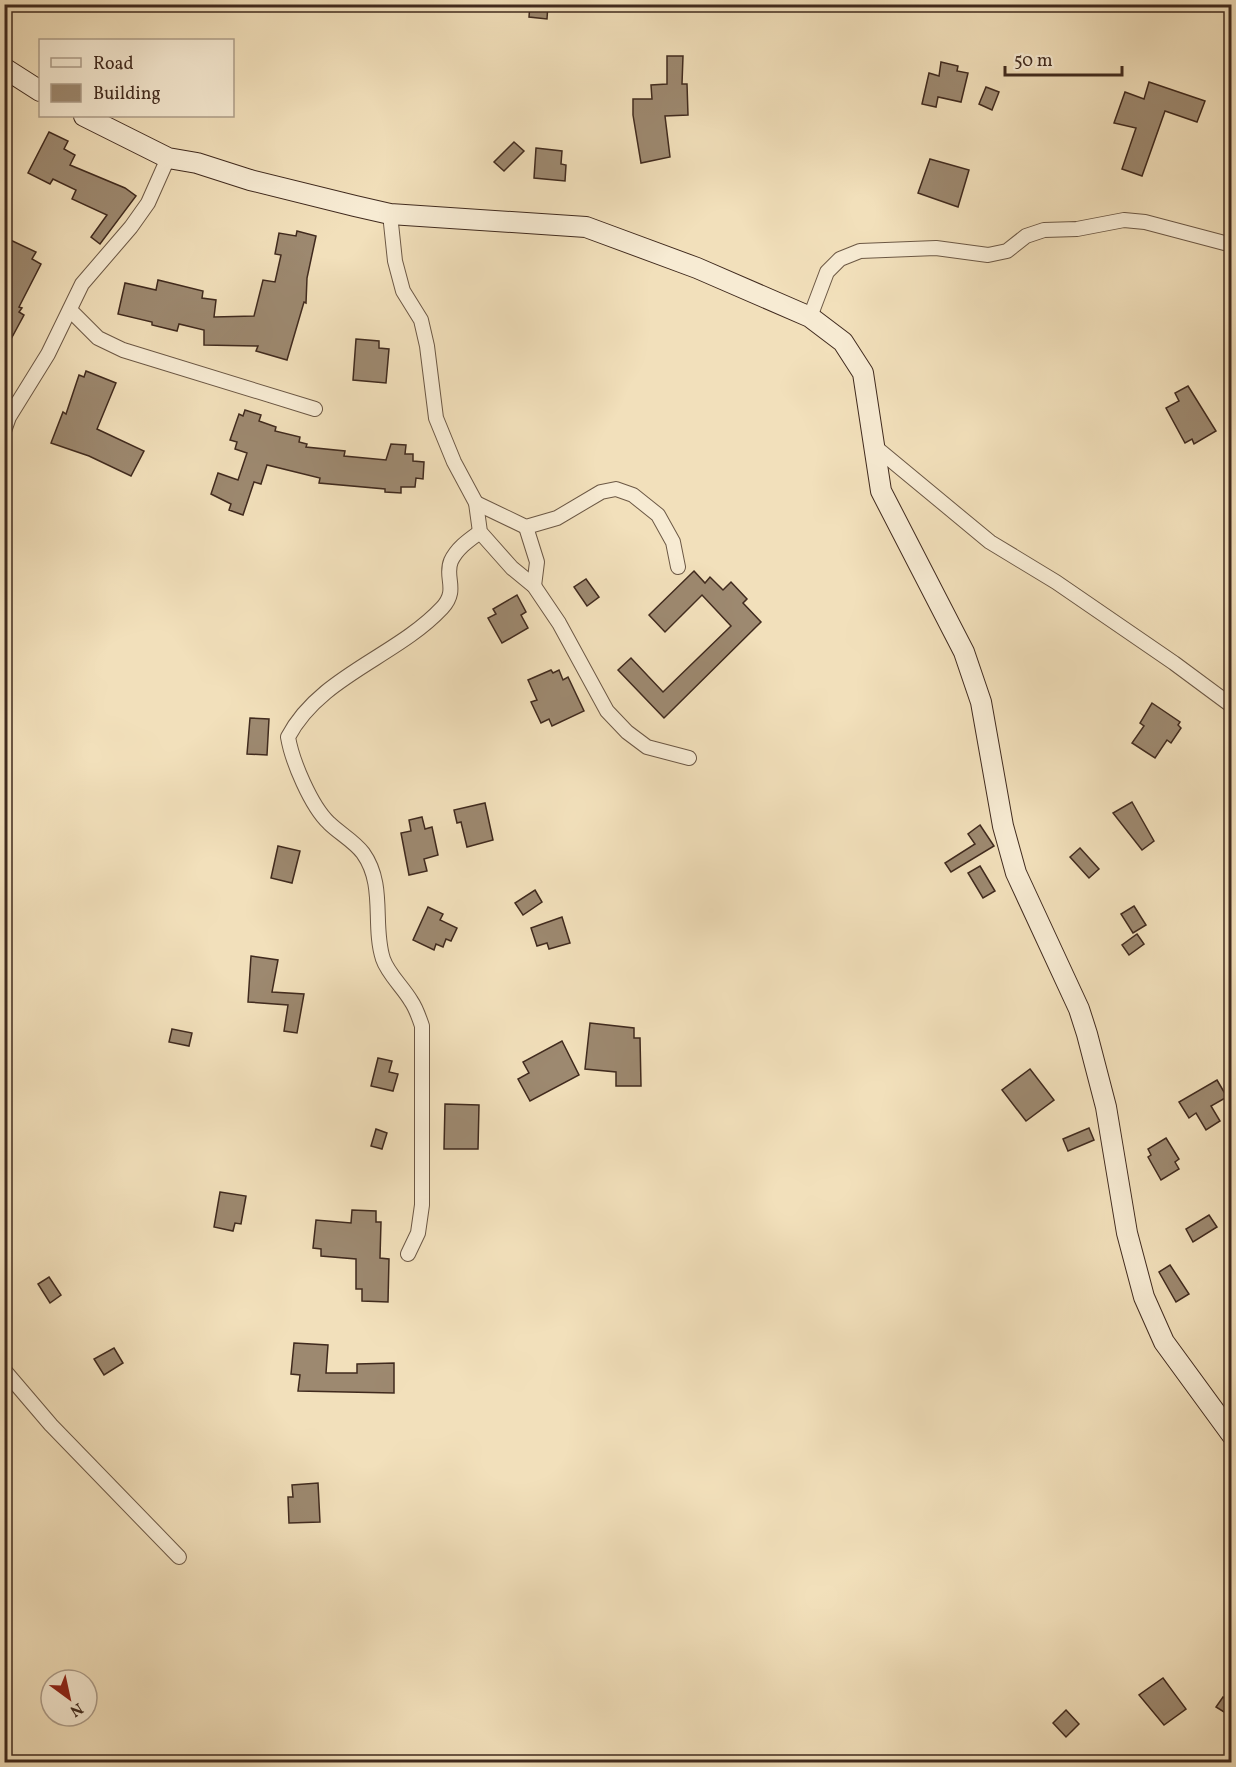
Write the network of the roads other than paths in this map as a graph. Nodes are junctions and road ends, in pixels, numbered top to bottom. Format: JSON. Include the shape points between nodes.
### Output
{"nodes":[{"id":1,"x":4,"y":68,"type":"edge"},
{"id":2,"x":39,"y":90,"type":"edge"},
{"id":3,"x":86,"y":117,"type":"edge"},
{"id":4,"x":168,"y":158,"type":"junction"},
{"id":5,"x":390,"y":214,"type":"junction"},
{"id":6,"x":1232,"y":245,"type":"edge"},
{"id":7,"x":70,"y":310,"type":"junction"},
{"id":8,"x":810,"y":317,"type":"junction"},
{"id":9,"x":315,"y":409,"type":"dead end"},
{"id":10,"x":7,"y":415,"type":"edge"},
{"id":11,"x":4,"y":431,"type":"edge"},
{"id":12,"x":874,"y":446,"type":"junction"},
{"id":13,"x":476,"y":503,"type":"junction"},
{"id":14,"x":526,"y":527,"type":"junction"},
{"id":15,"x":480,"y":532,"type":"junction"},
{"id":16,"x":678,"y":567,"type":"dead end"},
{"id":17,"x":534,"y":586,"type":"junction"},
{"id":18,"x":1232,"y":706,"type":"edge"},
{"id":19,"x":689,"y":758,"type":"dead end"},
{"id":20,"x":408,"y":1254,"type":"dead end"},
{"id":21,"x":4,"y":1370,"type":"edge"},
{"id":22,"x":1232,"y":1435,"type":"edge"},
{"id":23,"x":179,"y":1557,"type":"dead end"}],
"edges":[{"from":1,"to":2,"type":"street"},
{"from":3,"to":4,"type":"street"},
{"from":4,"to":5,"type":"street"},
{"from":4,"to":7,"type":"street","via":[[148,203],[82,284]]},
{"from":5,"to":8,"type":"street","via":[[586,227],[697,268]]},
{"from":5,"to":13,"type":"street","via":[[398,271],[404,291],[421,320],[427,346],[436,418]]},
{"from":6,"to":8,"type":"street","via":[[1124,220],[1077,229],[1044,230],[1026,236],[1007,251],[988,255],[936,248],[860,251],[849,254],[827,272]]},
{"from":7,"to":9,"type":"street","via":[[98,338],[123,350]]},
{"from":7,"to":10,"type":"street","via":[[48,354]]},
{"from":8,"to":12,"type":"street","via":[[843,342],[863,373]]},
{"from":10,"to":11,"type":"street"},
{"from":12,"to":18,"type":"street","via":[[990,542],[1056,582]]},
{"from":12,"to":22,"type":"street","via":[[881,492],[963,652],[981,702],[1003,826],[1016,873],[1087,1034],[1106,1107],[1127,1233],[1144,1298],[1164,1342]]},
{"from":13,"to":14,"type":"street"},
{"from":13,"to":15,"type":"street"},
{"from":14,"to":16,"type":"street","via":[[557,518],[601,492],[616,489],[633,495],[658,515],[673,542]]},
{"from":14,"to":17,"type":"street","via":[[537,562]]},
{"from":15,"to":17,"type":"street"},
{"from":15,"to":20,"type":"street","via":[[462,545],[450,563],[451,596],[445,606],[427,624],[332,688],[306,711],[288,737],[291,756],[326,821],[363,853],[370,867],[380,901],[379,945],[384,963],[412,1003],[422,1026],[422,1205],[418,1233]]},
{"from":17,"to":19,"type":"street","via":[[607,711],[647,747]]},
{"from":21,"to":23,"type":"street","via":[[51,1425]]}]}
